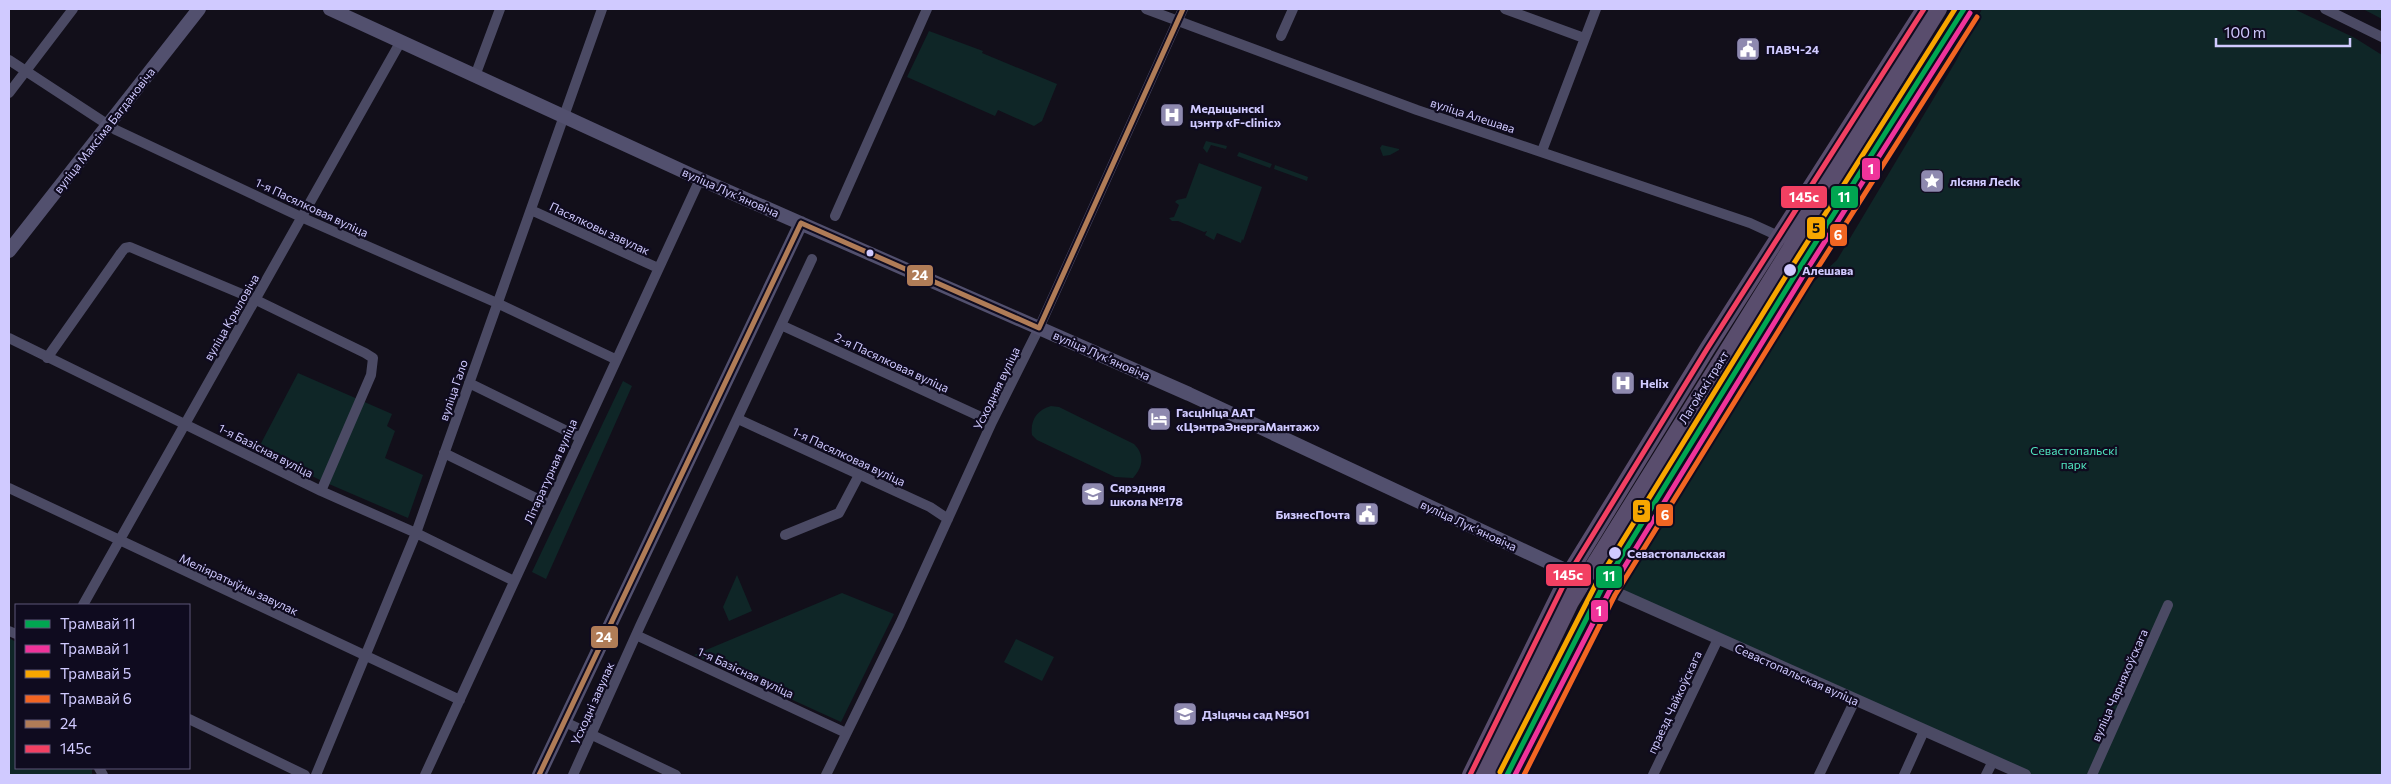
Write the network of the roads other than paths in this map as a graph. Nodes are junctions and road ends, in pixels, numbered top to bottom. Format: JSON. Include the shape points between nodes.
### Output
{"nodes":[{"id":1,"x":73,"y":9,"type":"edge"},
{"id":2,"x":199,"y":9,"type":"edge"},
{"id":3,"x":330,"y":9,"type":"edge"},
{"id":4,"x":500,"y":9,"type":"edge"},
{"id":5,"x":602,"y":9,"type":"edge"},
{"id":6,"x":927,"y":9,"type":"edge"},
{"id":7,"x":1146,"y":9,"type":"edge"},
{"id":8,"x":1183,"y":9,"type":"edge"},
{"id":9,"x":1293,"y":9,"type":"edge"},
{"id":10,"x":1505,"y":9,"type":"edge"},
{"id":11,"x":1596,"y":9,"type":"edge"},
{"id":12,"x":1924,"y":9,"type":"edge"},
{"id":13,"x":1940,"y":9,"type":"edge"},
{"id":14,"x":2325,"y":9,"type":"edge"},
{"id":15,"x":1178,"y":20,"type":"junction"},
{"id":16,"x":1281,"y":36,"type":"dead end"},
{"id":17,"x":2382,"y":37,"type":"edge"},
{"id":18,"x":1584,"y":38,"type":"junction"},
{"id":19,"x":401,"y":41,"type":"junction"},
{"id":20,"x":9,"y":60,"type":"edge"},
{"id":21,"x":26,"y":70,"type":"junction"},
{"id":22,"x":475,"y":76,"type":"junction"},
{"id":23,"x":9,"y":93,"type":"edge"},
{"id":24,"x":564,"y":115,"type":"junction"},
{"id":25,"x":107,"y":125,"type":"junction"},
{"id":26,"x":1542,"y":151,"type":"junction"},
{"id":27,"x":700,"y":179,"type":"junction"},
{"id":28,"x":532,"y":210,"type":"junction"},
{"id":29,"x":835,"y":216,"type":"dead end"},
{"id":30,"x":301,"y":217,"type":"junction"},
{"id":31,"x":801,"y":223,"type":"junction"},
{"id":32,"x":1786,"y":240,"type":"junction"},
{"id":33,"x":9,"y":251,"type":"edge"},
{"id":34,"x":812,"y":260,"type":"dead end"},
{"id":35,"x":658,"y":268,"type":"junction"},
{"id":36,"x":256,"y":300,"type":"junction"},
{"id":37,"x":497,"y":303,"type":"junction"},
{"id":38,"x":781,"y":325,"type":"junction"},
{"id":39,"x":1039,"y":328,"type":"junction"},
{"id":40,"x":9,"y":338,"type":"edge"},
{"id":41,"x":47,"y":358,"type":"junction"},
{"id":42,"x":615,"y":359,"type":"junction"},
{"id":43,"x":469,"y":383,"type":"junction"},
{"id":44,"x":738,"y":419,"type":"junction"},
{"id":45,"x":992,"y":422,"type":"junction"},
{"id":46,"x":184,"y":423,"type":"junction"},
{"id":47,"x":579,"y":437,"type":"junction"},
{"id":48,"x":444,"y":453,"type":"junction"},
{"id":49,"x":859,"y":474,"type":"junction"},
{"id":50,"x":9,"y":488,"type":"edge"},
{"id":51,"x":321,"y":492,"type":"junction"},
{"id":52,"x":548,"y":504,"type":"junction"},
{"id":53,"x":948,"y":519,"type":"junction"},
{"id":54,"x":416,"y":533,"type":"junction"},
{"id":55,"x":785,"y":535,"type":"dead end"},
{"id":56,"x":118,"y":541,"type":"junction"},
{"id":57,"x":1578,"y":576,"type":"junction"},
{"id":58,"x":514,"y":581,"type":"junction"},
{"id":59,"x":84,"y":604,"type":"edge"},
{"id":60,"x":2168,"y":605,"type":"dead end"},
{"id":61,"x":636,"y":635,"type":"junction"},
{"id":62,"x":1718,"y":639,"type":"junction"},
{"id":63,"x":365,"y":656,"type":"junction"},
{"id":64,"x":460,"y":700,"type":"junction"},
{"id":65,"x":1855,"y":700,"type":"junction"},
{"id":66,"x":190,"y":719,"type":"edge"},
{"id":67,"x":565,"y":722,"type":"junction"},
{"id":68,"x":1924,"y":731,"type":"junction"},
{"id":69,"x":846,"y":732,"type":"junction"},
{"id":70,"x":592,"y":735,"type":"junction"},
{"id":71,"x":1993,"y":761,"type":"junction"},
{"id":72,"x":305,"y":775,"type":"edge"},
{"id":73,"x":316,"y":775,"type":"edge"},
{"id":74,"x":425,"y":775,"type":"edge"},
{"id":75,"x":539,"y":775,"type":"edge"},
{"id":76,"x":573,"y":775,"type":"edge"},
{"id":77,"x":676,"y":775,"type":"edge"},
{"id":78,"x":826,"y":775,"type":"edge"},
{"id":79,"x":1470,"y":775,"type":"edge"},
{"id":80,"x":1487,"y":775,"type":"edge"},
{"id":81,"x":1653,"y":775,"type":"edge"},
{"id":82,"x":1820,"y":775,"type":"edge"},
{"id":83,"x":1904,"y":775,"type":"edge"},
{"id":84,"x":1986,"y":775,"type":"edge"},
{"id":85,"x":2025,"y":775,"type":"edge"},
{"id":86,"x":2092,"y":775,"type":"edge"}],
"edges":[{"from":1,"to":21,"type":"street"},
{"from":2,"to":25,"type":"main road","name":"вуліца Максіма Багдановіча"},
{"from":3,"to":19,"type":"main road","name":"вуліца Лукʼяновіча"},
{"from":4,"to":22,"type":"street"},
{"from":5,"to":24,"type":"street","name":"вуліца Гало"},
{"from":6,"to":29,"type":"street"},
{"from":7,"to":15,"type":"street","name":"вуліца Алешава"},
{"from":8,"to":15,"type":"street","name":"Усходняя вуліца"},
{"from":9,"to":16,"type":"street"},
{"from":10,"to":18,"type":"street"},
{"from":11,"to":18,"type":"street"},
{"from":12,"to":32,"type":"main road","name":"Лагойскі тракт"},
{"from":13,"to":32,"type":"main road","name":"Лагойскі тракт"},
{"from":14,"to":17,"type":"street"},
{"from":15,"to":26,"type":"street","name":"вуліца Алешава","via":[[1410,108]]},
{"from":15,"to":39,"type":"street","name":"Усходняя вуліца"},
{"from":18,"to":26,"type":"street"},
{"from":19,"to":22,"type":"main road","name":"вуліца Лукʼяновіча"},
{"from":19,"to":30,"type":"street","name":"вуліца Крыловіча"},
{"from":20,"to":21,"type":"street","name":"1-я Пасялковая вуліца"},
{"from":21,"to":23,"type":"street"},
{"from":21,"to":25,"type":"street","name":"1-я Пасялковая вуліца"},
{"from":22,"to":24,"type":"main road","name":"вуліца Лукʼяновіча"},
{"from":24,"to":27,"type":"main road","name":"вуліца Лукʼяновіча"},
{"from":24,"to":28,"type":"street","name":"вуліца Гало"},
{"from":25,"to":30,"type":"street","name":"1-я Пасялковая вуліца"},
{"from":25,"to":33,"type":"main road","name":"вуліца Максіма Багдановіча"},
{"from":26,"to":32,"type":"street","name":"вуліца Алешава","via":[[1750,223]]},
{"from":27,"to":31,"type":"main road","name":"вуліца Лукʼяновіча"},
{"from":27,"to":35,"type":"street","name":"Літаратурная вуліца"},
{"from":28,"to":35,"type":"street","name":"Пасялковы завулак"},
{"from":28,"to":37,"type":"street","name":"вуліца Гало"},
{"from":30,"to":36,"type":"street","name":"вуліца Крыловіча"},
{"from":30,"to":37,"type":"street","name":"1-я Пасялковая вуліца"},
{"from":31,"to":39,"type":"main road","name":"вуліца Лукʼяновіча"},
{"from":31,"to":67,"type":"main road"},
{"from":32,"to":57,"type":"main road","name":"Лагойскі тракт"},
{"from":34,"to":38,"type":"street","name":"Усходні завулак"},
{"from":35,"to":42,"type":"street","name":"Літаратурная вуліца"},
{"from":36,"to":41,"type":"street","via":[[130,247],[125,248]]},
{"from":36,"to":46,"type":"street","name":"вуліца Крыловіча"},
{"from":36,"to":51,"type":"street","via":[[373,358],[371,375]]},
{"from":37,"to":42,"type":"street","name":"1-я Пасялковая вуліца"},
{"from":37,"to":43,"type":"street","name":"вуліца Гало"},
{"from":38,"to":44,"type":"street","name":"Усходні завулак"},
{"from":38,"to":45,"type":"street","name":"2-я Пасялковая вуліца"},
{"from":39,"to":45,"type":"street","name":"Усходняя вуліца"},
{"from":39,"to":57,"type":"main road","name":"вуліца Лукʼяновіча","via":[[1260,426]]},
{"from":40,"to":41,"type":"street","name":"1-я Базісная вуліца"},
{"from":41,"to":46,"type":"street","name":"1-я Базісная вуліца"},
{"from":42,"to":47,"type":"street","name":"Літаратурная вуліца"},
{"from":43,"to":47,"type":"street"},
{"from":43,"to":48,"type":"street","name":"вуліца Гало"},
{"from":44,"to":49,"type":"street","name":"1-я Пасялковая вуліца"},
{"from":44,"to":61,"type":"street","name":"Усходні завулак"},
{"from":45,"to":53,"type":"street","name":"Усходняя вуліца"},
{"from":46,"to":51,"type":"street","name":"1-я Базісная вуліца"},
{"from":46,"to":56,"type":"street","name":"вуліца Крыловіча"},
{"from":47,"to":52,"type":"street","name":"Літаратурная вуліца"},
{"from":48,"to":52,"type":"street"},
{"from":48,"to":54,"type":"street","name":"вуліца Гало"},
{"from":49,"to":53,"type":"street","name":"1-я Пасялковая вуліца","via":[[930,507]]},
{"from":49,"to":55,"type":"street","via":[[839,513]]},
{"from":50,"to":56,"type":"street","name":"Меліяратыўны завулак"},
{"from":51,"to":54,"type":"street","name":"1-я Базісная вуліца"},
{"from":52,"to":58,"type":"street","name":"Літаратурная вуліца"},
{"from":53,"to":69,"type":"street","name":"Усходняя вуліца"},
{"from":54,"to":58,"type":"street","name":"1-я Базісная вуліца"},
{"from":54,"to":63,"type":"street","name":"вуліца Гало"},
{"from":56,"to":59,"type":"street","name":"вуліца Крыловіча"},
{"from":56,"to":63,"type":"street","name":"Меліяратыўны завулак"},
{"from":57,"to":62,"type":"street","name":"Севастопальская вуліца"},
{"from":57,"to":79,"type":"main road","name":"Лагойскі тракт"},
{"from":57,"to":80,"type":"main road","name":"Лагойскі тракт","via":[[1572,602]]},
{"from":58,"to":64,"type":"street","name":"Літаратурная вуліца"},
{"from":60,"to":86,"type":"street","name":"вуліца Чарняхоўскага"},
{"from":61,"to":69,"type":"street","name":"1-я Базісная вуліца"},
{"from":61,"to":70,"type":"street","name":"Усходні завулак"},
{"from":62,"to":65,"type":"street","name":"Севастопальская вуліца"},
{"from":62,"to":81,"type":"street","name":"праезд Чайкоўскага"},
{"from":63,"to":64,"type":"street","name":"Меліяратыўны завулак"},
{"from":63,"to":73,"type":"street","name":"вуліца Гало"},
{"from":64,"to":74,"type":"street","name":"Літаратурная вуліца"},
{"from":65,"to":68,"type":"street","name":"Севастопальская вуліца"},
{"from":65,"to":82,"type":"street"},
{"from":66,"to":72,"type":"street"},
{"from":67,"to":70,"type":"street"},
{"from":67,"to":75,"type":"main road"},
{"from":68,"to":71,"type":"street","name":"Севастопальская вуліца"},
{"from":68,"to":83,"type":"street"},
{"from":69,"to":78,"type":"street","name":"Усходняя вуліца"},
{"from":70,"to":76,"type":"street","name":"Усходні завулак"},
{"from":70,"to":77,"type":"street"},
{"from":71,"to":84,"type":"street"},
{"from":71,"to":85,"type":"street","name":"Севастопальская вуліца"}]}
